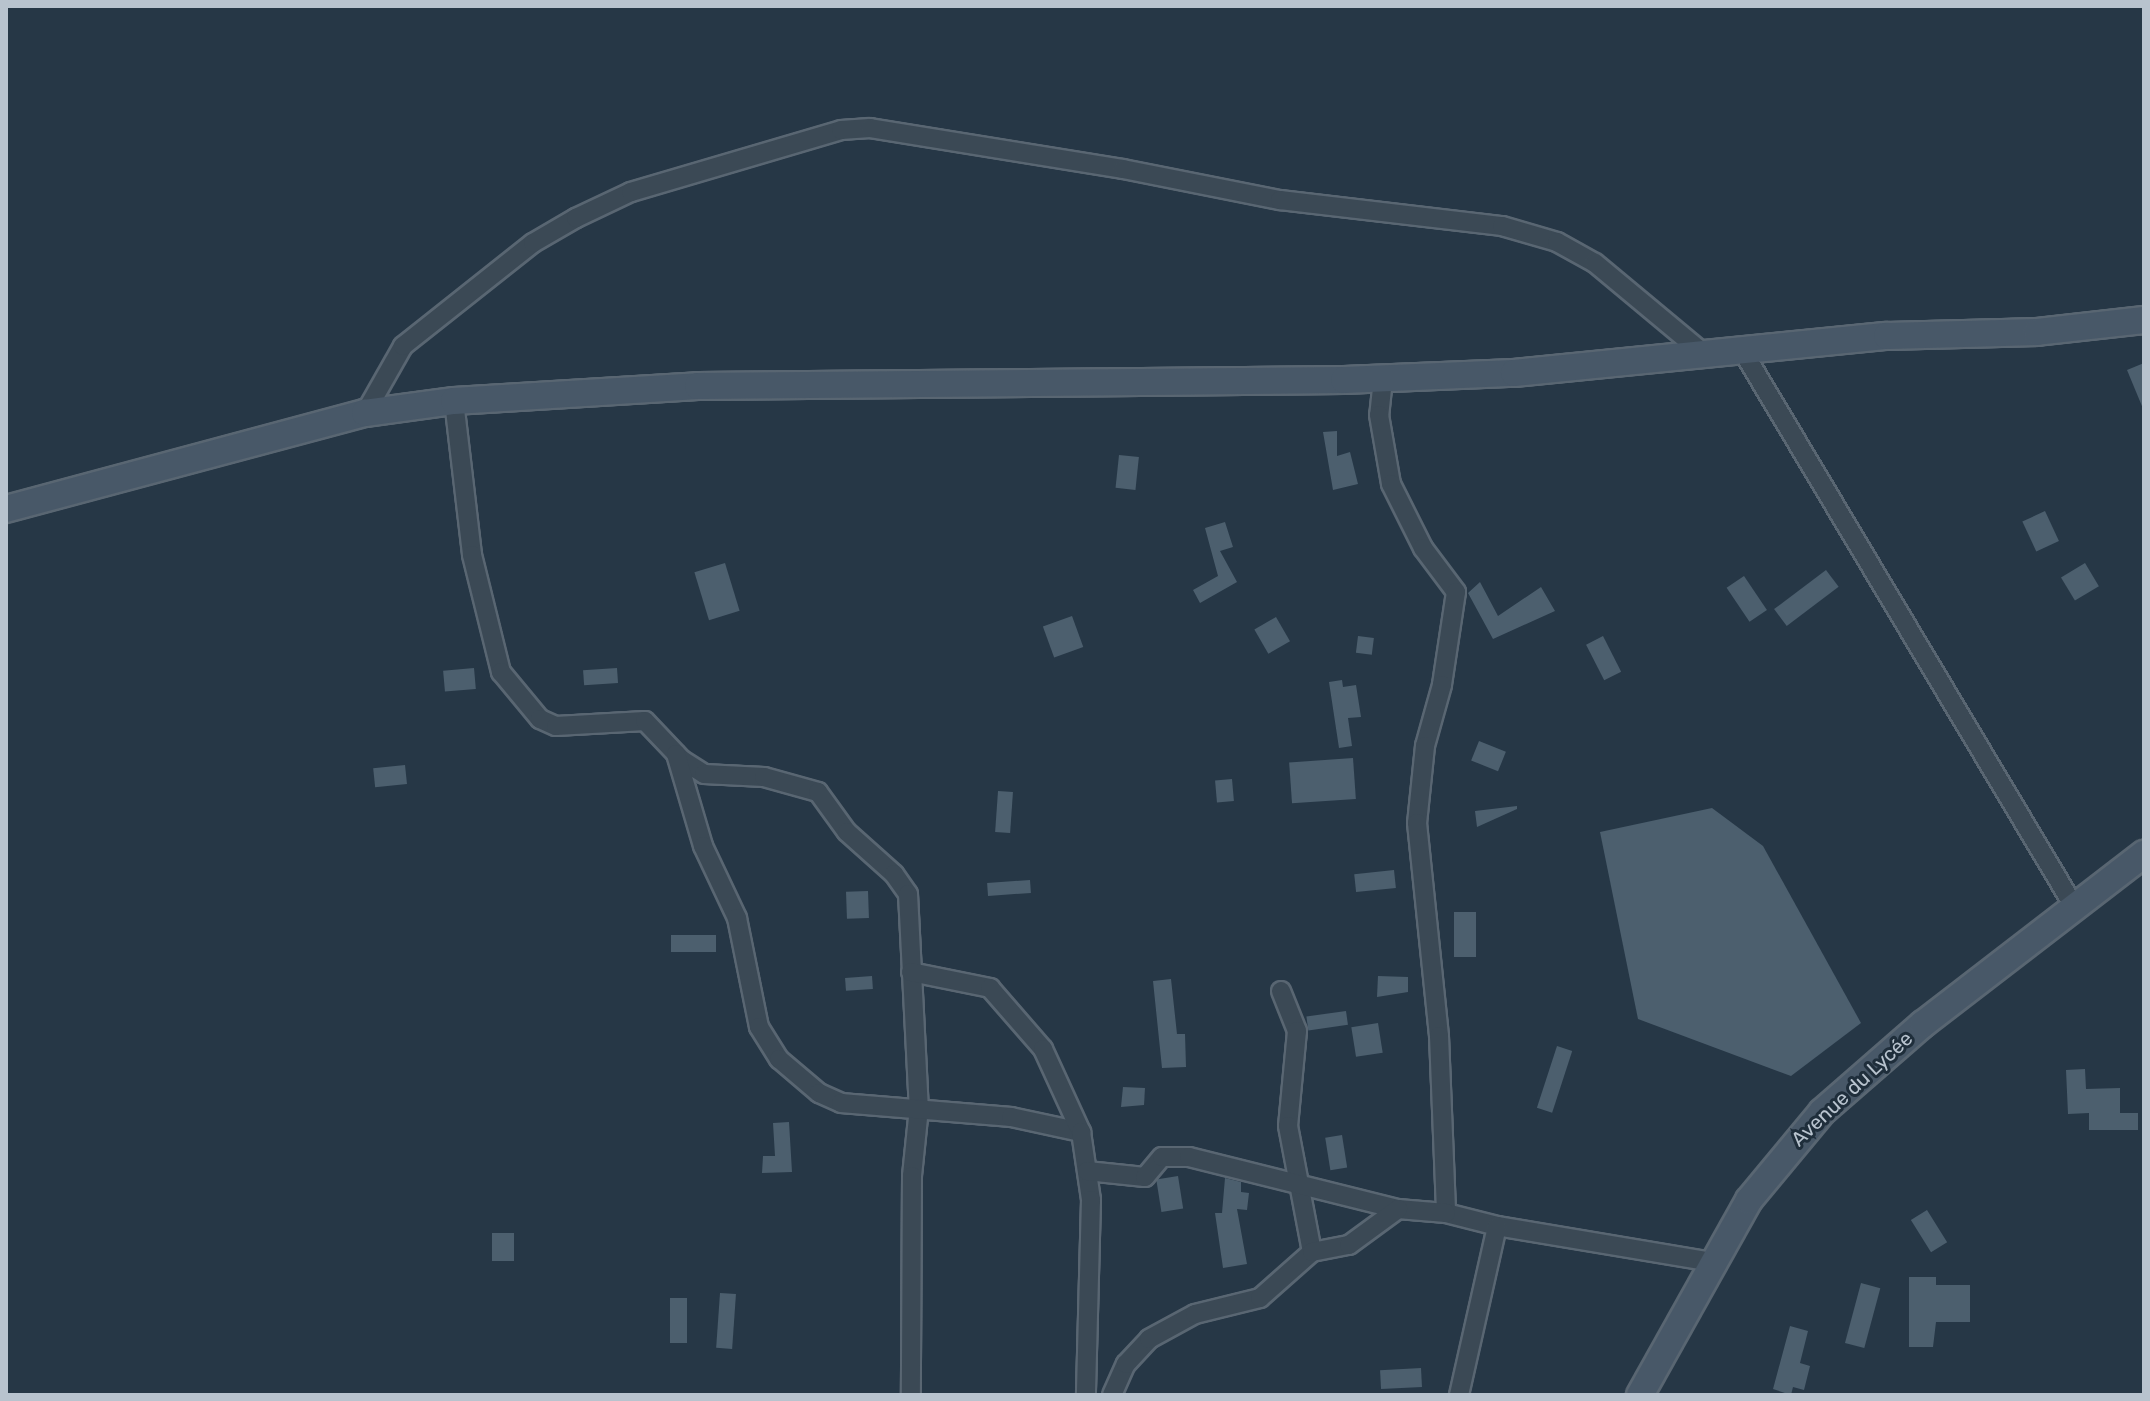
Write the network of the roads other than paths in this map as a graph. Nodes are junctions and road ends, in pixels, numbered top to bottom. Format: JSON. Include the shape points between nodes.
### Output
{"nodes":[{"id":1,"x":2144,"y":320,"type":"edge"},
{"id":2,"x":1742,"y":350,"type":"junction"},
{"id":3,"x":1703,"y":353,"type":"junction"},
{"id":4,"x":1383,"y":379,"type":"junction"},
{"id":5,"x":454,"y":401,"type":"junction"},
{"id":6,"x":365,"y":413,"type":"junction"},
{"id":7,"x":6,"y":509,"type":"edge"},
{"id":8,"x":675,"y":752,"type":"junction"},
{"id":9,"x":2144,"y":854,"type":"edge"},
{"id":10,"x":2075,"y":908,"type":"junction"},
{"id":11,"x":911,"y":972,"type":"junction"},
{"id":12,"x":1281,"y":991,"type":"dead end"},
{"id":13,"x":919,"y":1108,"type":"junction"},
{"id":14,"x":1081,"y":1132,"type":"junction"},
{"id":15,"x":1087,"y":1171,"type":"junction"},
{"id":16,"x":1301,"y":1182,"type":"junction"},
{"id":17,"x":1398,"y":1209,"type":"junction"},
{"id":18,"x":1446,"y":1213,"type":"junction"},
{"id":19,"x":1497,"y":1226,"type":"junction"},
{"id":20,"x":1312,"y":1252,"type":"junction"},
{"id":21,"x":1713,"y":1262,"type":"junction"},
{"id":22,"x":911,"y":1395,"type":"edge"},
{"id":23,"x":1086,"y":1395,"type":"edge"},
{"id":24,"x":1112,"y":1395,"type":"edge"},
{"id":25,"x":1459,"y":1395,"type":"edge"},
{"id":26,"x":1640,"y":1395,"type":"edge"}],
"edges":[{"from":1,"to":2,"type":"main road","via":[[2037,332],[1887,336]]},
{"from":2,"to":3,"type":"main road"},
{"from":2,"to":10,"type":"street"},
{"from":3,"to":4,"type":"main road","via":[[1514,373]]},
{"from":3,"to":6,"type":"street","via":[[1595,263],[1557,242],[1502,226],[1280,200],[870,128],[841,130],[631,192],[576,218],[533,243],[403,346]]},
{"from":4,"to":5,"type":"main road","via":[[698,386]]},
{"from":4,"to":18,"type":"street","via":[[1379,415],[1391,484],[1423,548],[1456,592],[1442,685],[1425,746],[1417,823],[1439,1036]]},
{"from":5,"to":6,"type":"main road"},
{"from":5,"to":8,"type":"street","via":[[472,555],[506,680],[547,725],[636,719],[654,726]]},
{"from":6,"to":7,"type":"main road"},
{"from":8,"to":11,"type":"street","via":[[704,774],[764,777],[818,792],[847,832],[904,885],[910,906]]},
{"from":8,"to":13,"type":"street","via":[[703,846],[737,918],[759,1027],[770,1050],[830,1100]]},
{"from":9,"to":10,"type":"main road","name":"Avenue du Lycée"},
{"from":10,"to":21,"type":"main road","name":"Avenue du Lycée","via":[[1870,1066],[1822,1112],[1778,1158]]},
{"from":11,"to":13,"type":"street"},
{"from":11,"to":14,"type":"street","via":[[990,988],[1043,1049]]},
{"from":12,"to":16,"type":"street","via":[[1297,1031],[1288,1126]]},
{"from":13,"to":14,"type":"street","via":[[1011,1117]]},
{"from":13,"to":22,"type":"street","via":[[912,1176]]},
{"from":14,"to":15,"type":"street"},
{"from":15,"to":16,"type":"street","via":[[1145,1177],[1162,1157],[1189,1157]]},
{"from":15,"to":23,"type":"street","via":[[1091,1266]]},
{"from":16,"to":17,"type":"street"},
{"from":16,"to":20,"type":"street"},
{"from":17,"to":18,"type":"street"},
{"from":17,"to":20,"type":"street","via":[[1349,1245]]},
{"from":18,"to":19,"type":"street"},
{"from":19,"to":21,"type":"street"},
{"from":19,"to":25,"type":"street"},
{"from":20,"to":24,"type":"street","via":[[1260,1298],[1195,1314],[1149,1339],[1126,1364]]},
{"from":21,"to":26,"type":"main road","name":"Avenue du Lycée"}]}
